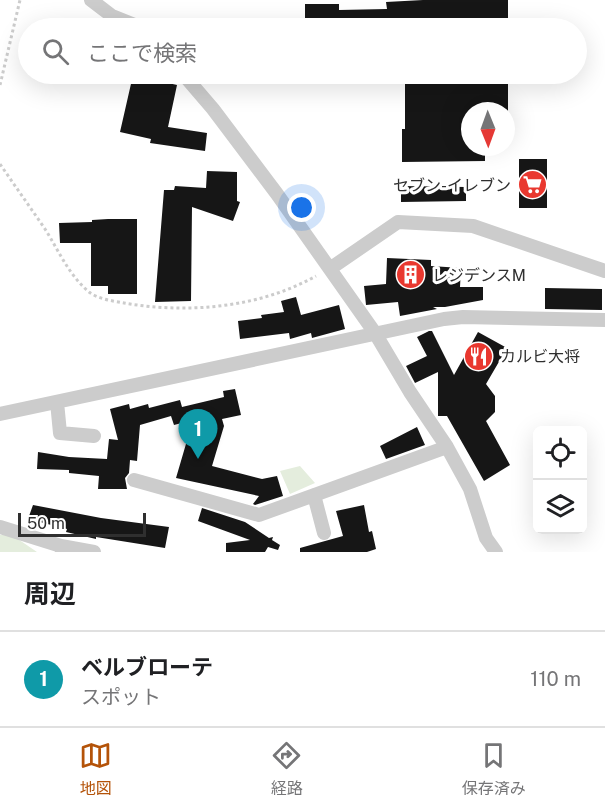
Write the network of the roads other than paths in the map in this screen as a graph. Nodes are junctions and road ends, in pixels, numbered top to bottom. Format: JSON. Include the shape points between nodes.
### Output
{"nodes":[{"id":1,"x":91,"y":0,"type":"edge"},
{"id":2,"x":117,"y":18,"type":"edge"},
{"id":3,"x":192,"y":84,"type":"edge"},
{"id":4,"x":331,"y":268,"type":"junction"},
{"id":5,"x":605,"y":270,"type":"edge"},
{"id":6,"x":605,"y":320,"type":"edge"},
{"id":7,"x":375,"y":333,"type":"junction"},
{"id":8,"x":57,"y":402,"type":"junction"},
{"id":9,"x":0,"y":414,"type":"edge"},
{"id":10,"x":93,"y":436,"type":"dead end"},
{"id":11,"x":447,"y":447,"type":"junction"},
{"id":12,"x":134,"y":480,"type":"dead end"},
{"id":13,"x":314,"y":495,"type":"junction"},
{"id":14,"x":0,"y":527,"type":"edge"},
{"id":15,"x":324,"y":533,"type":"dead end"},
{"id":16,"x":61,"y":549,"type":"edge"},
{"id":17,"x":94,"y":552,"type":"edge"},
{"id":18,"x":496,"y":552,"type":"edge"}],
"edges":[{"from":1,"to":2,"type":"street"},
{"from":3,"to":4,"type":"street"},
{"from":4,"to":5,"type":"street","via":[[398,222],[473,226]]},
{"from":4,"to":7,"type":"street"},
{"from":6,"to":7,"type":"street","via":[[463,317]]},
{"from":7,"to":8,"type":"street"},
{"from":7,"to":11,"type":"street"},
{"from":8,"to":9,"type":"street"},
{"from":8,"to":10,"type":"street","via":[[60,433]]},
{"from":11,"to":13,"type":"street"},
{"from":11,"to":18,"type":"street","via":[[470,489],[486,538]]},
{"from":12,"to":13,"type":"street","via":[[259,515]]},
{"from":13,"to":15,"type":"street"},
{"from":14,"to":16,"type":"street"},
{"from":16,"to":17,"type":"street"}]}
